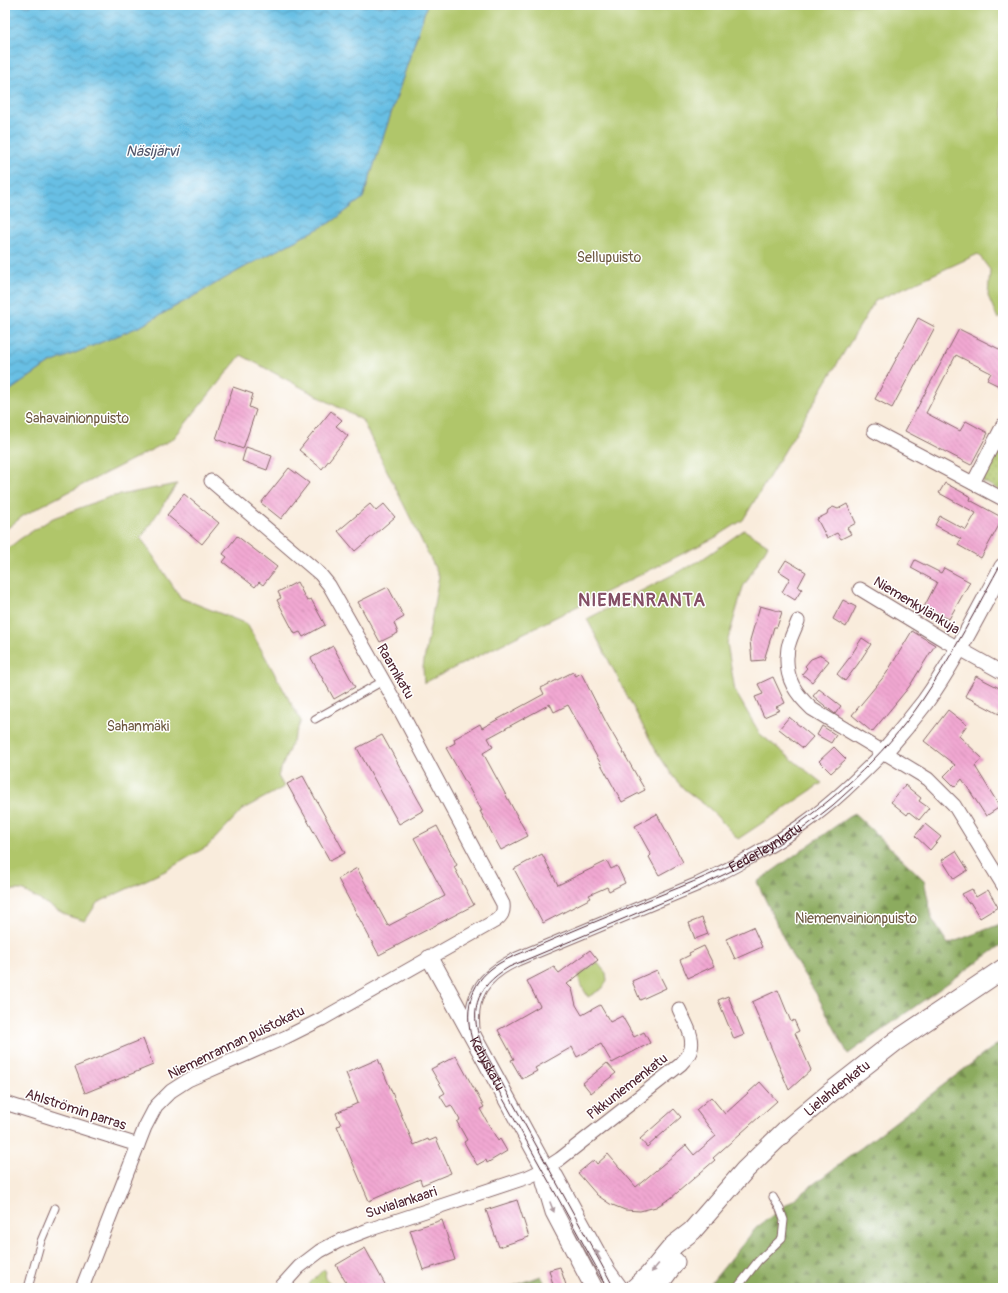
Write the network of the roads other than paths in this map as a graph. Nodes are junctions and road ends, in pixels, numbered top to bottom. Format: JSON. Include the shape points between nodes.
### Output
{"nodes":[{"id":1,"x":1003,"y":425,"type":"edge"},
{"id":2,"x":874,"y":431,"type":"dead end"},
{"id":3,"x":211,"y":481,"type":"dead end"},
{"id":4,"x":973,"y":483,"type":"junction"},
{"id":5,"x":1003,"y":499,"type":"edge"},
{"id":6,"x":1003,"y":567,"type":"edge"},
{"id":7,"x":860,"y":589,"type":"dead end"},
{"id":8,"x":798,"y":621,"type":"dead end"},
{"id":9,"x":959,"y":648,"type":"junction"},
{"id":10,"x":1003,"y":673,"type":"edge"},
{"id":11,"x":383,"y":681,"type":"junction"},
{"id":12,"x":315,"y":719,"type":"dead end"},
{"id":13,"x":884,"y":752,"type":"junction"},
{"id":14,"x":1003,"y":885,"type":"edge"},
{"id":15,"x":503,"y":913,"type":"joint"},
{"id":16,"x":430,"y":958,"type":"junction"},
{"id":17,"x":1003,"y":969,"type":"edge"},
{"id":18,"x":679,"y":1009,"type":"dead end"},
{"id":19,"x":475,"y":1040,"type":"junction"},
{"id":20,"x":5,"y":1103,"type":"edge"},
{"id":21,"x":138,"y":1145,"type":"junction"},
{"id":22,"x":545,"y":1169,"type":"junction"},
{"id":23,"x":773,"y":1197,"type":"dead end"},
{"id":24,"x":55,"y":1208,"type":"dead end"},
{"id":25,"x":692,"y":1231,"type":"junction"},
{"id":26,"x":28,"y":1288,"type":"edge"},
{"id":27,"x":82,"y":1288,"type":"edge"},
{"id":28,"x":280,"y":1288,"type":"edge"},
{"id":29,"x":594,"y":1288,"type":"edge"},
{"id":30,"x":619,"y":1288,"type":"edge"},
{"id":31,"x":635,"y":1288,"type":"edge"},
{"id":32,"x":656,"y":1288,"type":"edge"},
{"id":33,"x":737,"y":1288,"type":"edge"}],
"edges":[{"from":1,"to":4,"type":"street"},
{"from":2,"to":4,"type":"street"},
{"from":3,"to":11,"type":"street","name":"Raamikatu","via":[[320,574],[329,585]]},
{"from":4,"to":5,"type":"street"},
{"from":6,"to":9,"type":"street","name":"Federleynkatu"},
{"from":7,"to":9,"type":"street","name":"Niemenkylänkuja"},
{"from":8,"to":13,"type":"street","via":[[788,646],[787,662],[794,690],[812,710]]},
{"from":9,"to":10,"type":"street","name":"Niemenkylänkuja"},
{"from":9,"to":13,"type":"street","name":"Federleynkatu","via":[[925,701]]},
{"from":11,"to":12,"type":"lane"},
{"from":11,"to":15,"type":"street","name":"Raamikatu","via":[[503,904]]},
{"from":13,"to":14,"type":"street","via":[[928,779],[954,805]]},
{"from":13,"to":19,"type":"street","name":"Federleynkatu","via":[[831,803],[803,825],[747,860],[698,884],[499,968],[476,995],[472,1021]]},
{"from":15,"to":16,"type":"street","name":"Niemenrannan puistokatu","via":[[500,918]]},
{"from":16,"to":19,"type":"street","name":"Kehyskatu"},
{"from":16,"to":21,"type":"street","name":"Niemenrannan puistokatu","via":[[322,1019],[188,1080],[171,1091],[156,1106]]},
{"from":17,"to":25,"type":"main road","name":"Lielahdenkatu","via":[[896,1041],[787,1128],[745,1170]]},
{"from":18,"to":22,"type":"street","name":"Pikkuniemenkatu","via":[[691,1035],[692,1046],[689,1055],[681,1064]]},
{"from":19,"to":22,"type":"street","name":"Kehyskatu"},
{"from":20,"to":21,"type":"street","name":"Ahlströmin parras"},
{"from":21,"to":27,"type":"street","name":"Niemenrannan puistokatu"},
{"from":22,"to":28,"type":"street","name":"Suvialankaari","via":[[337,1242],[320,1251]]},
{"from":22,"to":29,"type":"street","name":"Kehyskatu","one_way":true,"via":[[545,1182],[554,1212]]},
{"from":30,"to":22,"type":"street","name":"Kehyskatu","one_way":true,"via":[[606,1270],[555,1177]]},
{"from":23,"to":33,"type":"lane","via":[[784,1220],[782,1238],[758,1261]]},
{"from":24,"to":26,"type":"lane","via":[[41,1241]]},
{"from":25,"to":31,"type":"main road","name":"Lielahdenkatu","one_way":true,"via":[[674,1245]]},
{"from":25,"to":32,"type":"main road","name":"Lielahdenkatu","via":[[682,1253]]}]}
